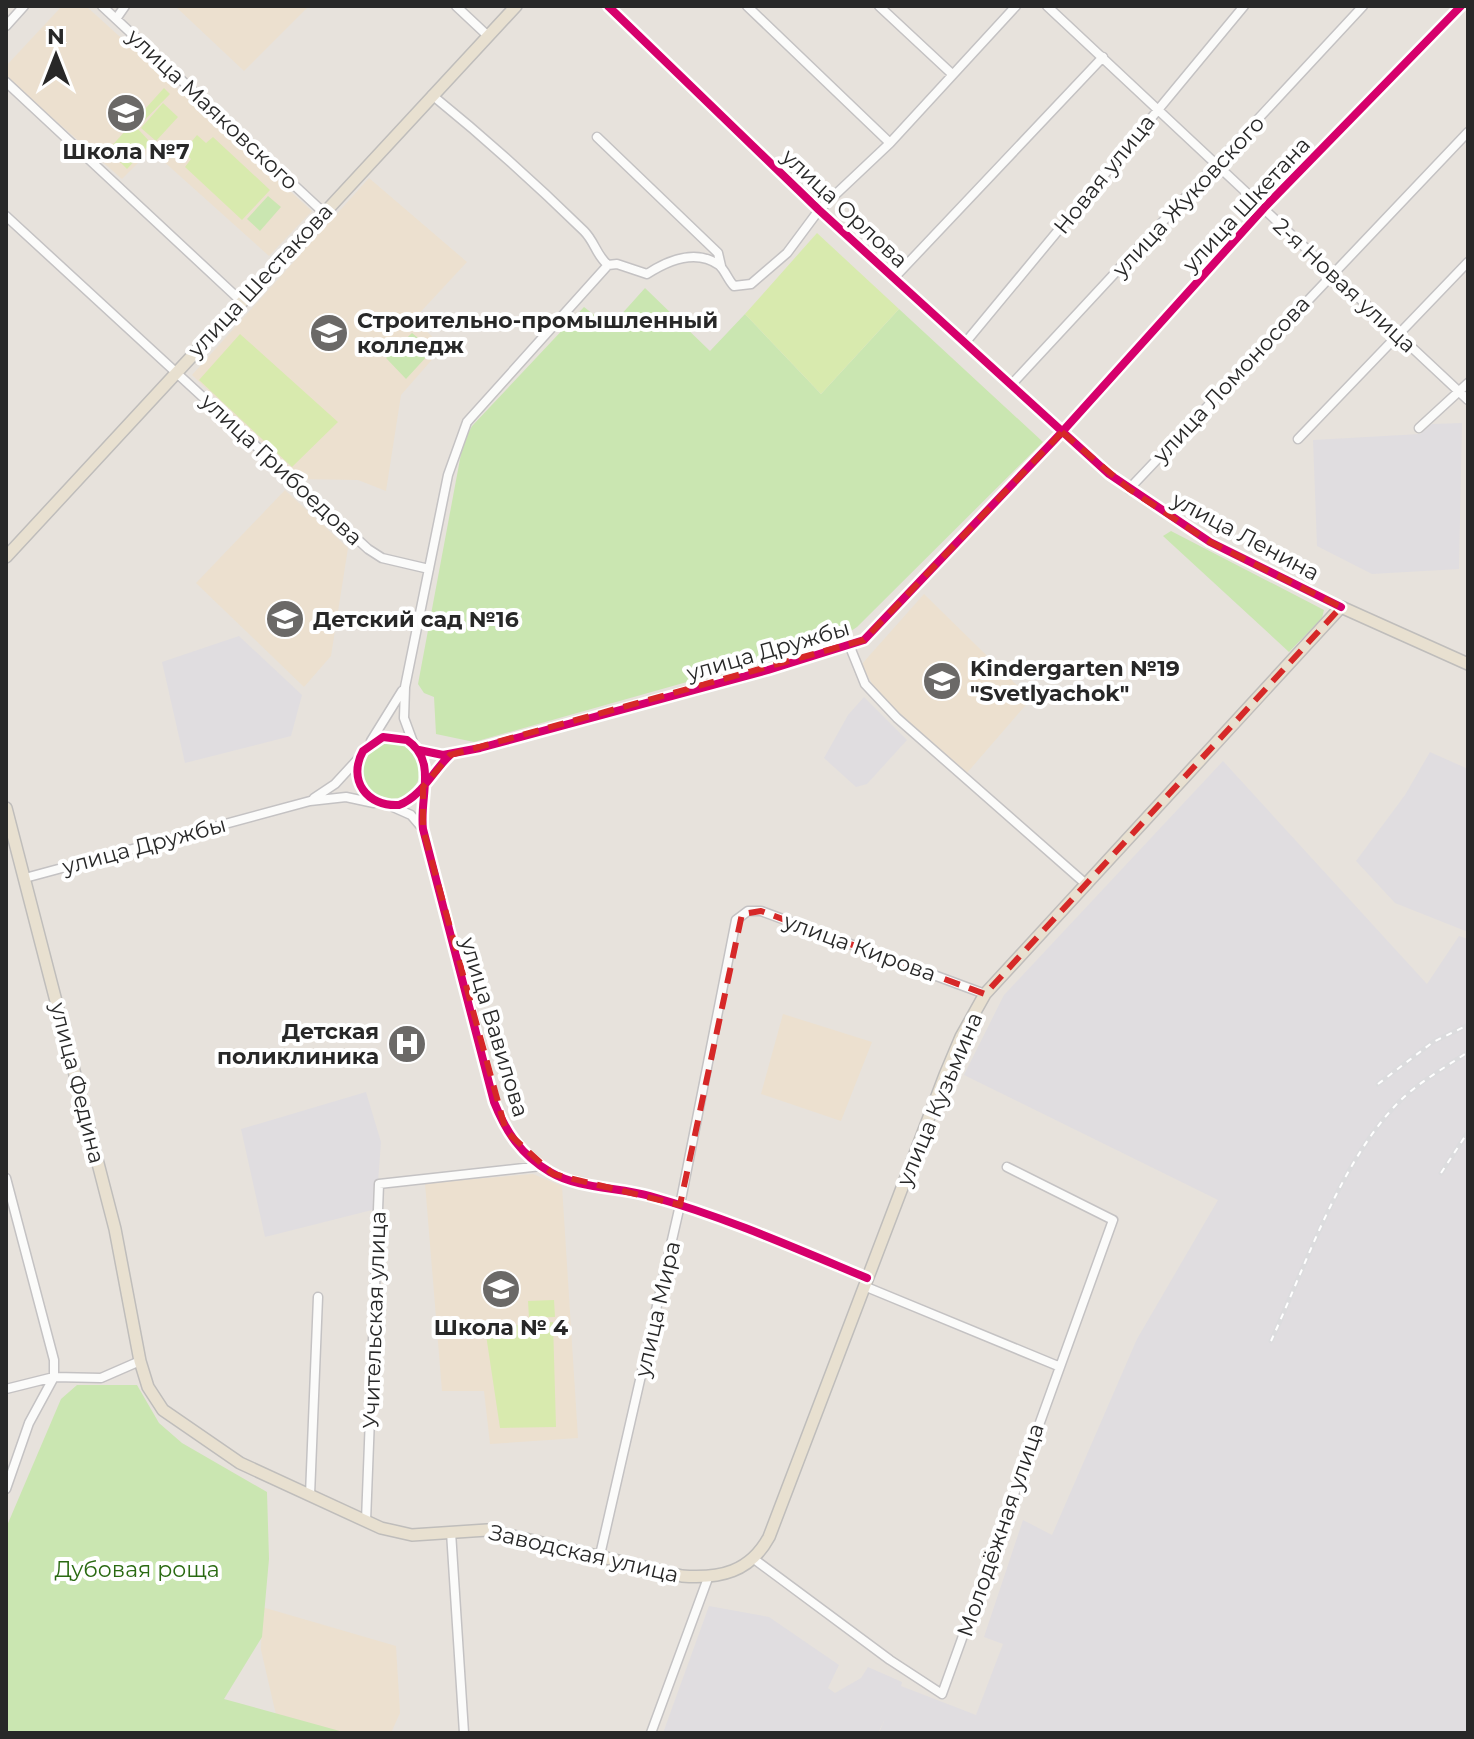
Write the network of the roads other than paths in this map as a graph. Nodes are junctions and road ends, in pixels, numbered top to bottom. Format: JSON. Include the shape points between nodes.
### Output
{"nodes":[{"id":1,"x":24,"y":6,"type":"edge"},
{"id":2,"x":102,"y":6,"type":"edge"},
{"id":3,"x":125,"y":6,"type":"edge"},
{"id":4,"x":456,"y":6,"type":"edge"},
{"id":5,"x":516,"y":6,"type":"edge"},
{"id":6,"x":608,"y":6,"type":"edge"},
{"id":7,"x":747,"y":6,"type":"edge"},
{"id":8,"x":879,"y":6,"type":"edge"},
{"id":9,"x":1016,"y":6,"type":"edge"},
{"id":10,"x":1047,"y":6,"type":"edge"},
{"id":11,"x":1244,"y":6,"type":"edge"},
{"id":12,"x":1363,"y":6,"type":"edge"},
{"id":13,"x":1461,"y":6,"type":"edge"},
{"id":14,"x":116,"y":19,"type":"junction"},
{"id":15,"x":6,"y":26,"type":"edge"},
{"id":16,"x":488,"y":36,"type":"junction"},
{"id":17,"x":1103,"y":57,"type":"junction"},
{"id":18,"x":952,"y":74,"type":"junction"},
{"id":19,"x":6,"y":82,"type":"edge"},
{"id":20,"x":432,"y":95,"type":"junction"},
{"id":21,"x":1158,"y":108,"type":"junction"},
{"id":22,"x":1468,"y":132,"type":"edge"},
{"id":23,"x":597,"y":137,"type":"dead end"},
{"id":24,"x":890,"y":143,"type":"junction"},
{"id":25,"x":1217,"y":165,"type":"junction"},
{"id":26,"x":1264,"y":208,"type":"junction"},
{"id":27,"x":819,"y":210,"type":"junction"},
{"id":28,"x":323,"y":212,"type":"junction"},
{"id":29,"x":6,"y":216,"type":"edge"},
{"id":30,"x":1468,"y":262,"type":"edge"},
{"id":31,"x":608,"y":265,"type":"junction"},
{"id":32,"x":721,"y":266,"type":"junction"},
{"id":33,"x":1330,"y":273,"type":"junction"},
{"id":34,"x":894,"y":278,"type":"junction"},
{"id":35,"x":241,"y":301,"type":"junction"},
{"id":36,"x":1399,"y":334,"type":"junction"},
{"id":37,"x":965,"y":343,"type":"junction"},
{"id":38,"x":176,"y":370,"type":"junction"},
{"id":39,"x":1468,"y":383,"type":"edge"},
{"id":40,"x":1011,"y":385,"type":"junction"},
{"id":41,"x":1458,"y":392,"type":"junction"},
{"id":42,"x":1468,"y":400,"type":"edge"},
{"id":43,"x":1419,"y":428,"type":"dead end"},
{"id":44,"x":1062,"y":432,"type":"junction"},
{"id":45,"x":1298,"y":439,"type":"dead end"},
{"id":46,"x":1129,"y":489,"type":"junction"},
{"id":47,"x":6,"y":557,"type":"edge"},
{"id":48,"x":429,"y":569,"type":"junction"},
{"id":49,"x":1341,"y":607,"type":"junction"},
{"id":50,"x":850,"y":647,"type":"junction"},
{"id":51,"x":1468,"y":664,"type":"edge"},
{"id":52,"x":405,"y":687,"type":"junction"},
{"id":53,"x":368,"y":745,"type":"junction"},
{"id":54,"x":417,"y":747,"type":"junction"},
{"id":55,"x":450,"y":755,"type":"junction"},
{"id":56,"x":359,"y":758,"type":"junction"},
{"id":57,"x":423,"y":787,"type":"junction"},
{"id":58,"x":310,"y":801,"type":"junction"},
{"id":59,"x":383,"y":805,"type":"junction"},
{"id":60,"x":6,"y":808,"type":"edge"},
{"id":61,"x":423,"y":829,"type":"junction"},
{"id":62,"x":25,"y":878,"type":"junction"},
{"id":63,"x":1087,"y":885,"type":"junction"},
{"id":64,"x":736,"y":920,"type":"joint"},
{"id":65,"x":985,"y":994,"type":"junction"},
{"id":66,"x":541,"y":1166,"type":"junction"},
{"id":67,"x":1007,"y":1167,"type":"dead end"},
{"id":68,"x":6,"y":1178,"type":"edge"},
{"id":69,"x":680,"y":1205,"type":"junction"},
{"id":70,"x":865,"y":1282,"type":"junction"},
{"id":71,"x":318,"y":1297,"type":"dead end"},
{"id":72,"x":140,"y":1361,"type":"junction"},
{"id":73,"x":1058,"y":1366,"type":"junction"},
{"id":74,"x":54,"y":1377,"type":"junction"},
{"id":75,"x":6,"y":1389,"type":"edge"},
{"id":76,"x":6,"y":1489,"type":"edge"},
{"id":77,"x":310,"y":1495,"type":"junction"},
{"id":78,"x":366,"y":1521,"type":"junction"},
{"id":79,"x":451,"y":1532,"type":"junction"},
{"id":80,"x":600,"y":1555,"type":"junction"},
{"id":81,"x":754,"y":1559,"type":"junction"},
{"id":82,"x":708,"y":1578,"type":"junction"},
{"id":83,"x":464,"y":1733,"type":"edge"},
{"id":84,"x":651,"y":1733,"type":"edge"}],
"edges":[{"from":1,"to":15,"type":"street"},
{"from":2,"to":14,"type":"street","name":"улица Маяковского"},
{"from":3,"to":14,"type":"street"},
{"from":4,"to":16,"type":"street"},
{"from":5,"to":16,"type":"main road","name":"улица Шестакова"},
{"from":6,"to":27,"type":"street","name":"улица Орлова"},
{"from":7,"to":24,"type":"street"},
{"from":8,"to":18,"type":"street"},
{"from":9,"to":18,"type":"street"},
{"from":10,"to":17,"type":"street","name":"2-я Новая улица"},
{"from":11,"to":21,"type":"street","name":"Новая улица"},
{"from":12,"to":25,"type":"street","name":"улица Жуковского"},
{"from":13,"to":26,"type":"street","name":"улица Шкетана"},
{"from":14,"to":28,"type":"street","name":"улица Маяковского"},
{"from":16,"to":20,"type":"main road","name":"улица Шестакова"},
{"from":17,"to":21,"type":"street","name":"2-я Новая улица"},
{"from":17,"to":34,"type":"street"},
{"from":18,"to":24,"type":"street"},
{"from":19,"to":35,"type":"street"},
{"from":20,"to":28,"type":"main road","name":"улица Шестакова"},
{"from":20,"to":31,"type":"street","via":[[586,233],[596,255]]},
{"from":21,"to":25,"type":"street","name":"2-я Новая улица"},
{"from":21,"to":37,"type":"street","name":"Новая улица"},
{"from":22,"to":33,"type":"street","name":"улица Ломоносова"},
{"from":23,"to":32,"type":"street","via":[[718,253]]},
{"from":24,"to":27,"type":"street"},
{"from":25,"to":26,"type":"street","name":"2-я Новая улица"},
{"from":25,"to":40,"type":"street","name":"улица Жуковского"},
{"from":26,"to":33,"type":"street","name":"2-я Новая улица"},
{"from":26,"to":44,"type":"street","name":"улица Шкетана"},
{"from":27,"to":32,"type":"street","via":[[787,253],[751,284],[734,286]]},
{"from":27,"to":34,"type":"street","name":"улица Орлова"},
{"from":28,"to":35,"type":"main road","name":"улица Шестакова"},
{"from":29,"to":38,"type":"street","name":"улица Грибоедова"},
{"from":30,"to":36,"type":"street"},
{"from":31,"to":32,"type":"street","via":[[647,274],[676,258],[703,258]]},
{"from":31,"to":48,"type":"street","via":[[467,422],[448,475]]},
{"from":33,"to":36,"type":"street","name":"2-я Новая улица"},
{"from":33,"to":46,"type":"street","name":"улица Ломоносова"},
{"from":34,"to":37,"type":"street","name":"улица Орлова"},
{"from":35,"to":38,"type":"main road","name":"улица Шестакова"},
{"from":36,"to":41,"type":"street","name":"2-я Новая улица"},
{"from":36,"to":45,"type":"street"},
{"from":37,"to":40,"type":"street","name":"улица Орлова"},
{"from":38,"to":47,"type":"main road","name":"улица Шестакова"},
{"from":38,"to":48,"type":"street","name":"улица Грибоедова","via":[[368,549],[382,558]]},
{"from":39,"to":41,"type":"street"},
{"from":40,"to":44,"type":"street","name":"улица Орлова"},
{"from":41,"to":42,"type":"street","name":"2-я Новая улица"},
{"from":41,"to":43,"type":"street"},
{"from":44,"to":46,"type":"street","name":"улица Ленина"},
{"from":44,"to":50,"type":"street","name":"улица Дружбы","via":[[876,630]]},
{"from":46,"to":49,"type":"street","name":"улица Ленина","via":[[1210,542]]},
{"from":48,"to":52,"type":"street"},
{"from":49,"to":51,"type":"main road","name":"улица Ленина"},
{"from":49,"to":63,"type":"main road","name":"улица Кузьмина"},
{"from":50,"to":55,"type":"street","name":"улица Дружбы"},
{"from":50,"to":63,"type":"street","via":[[865,684],[897,718]]},
{"from":52,"to":53,"type":"street"},
{"from":52,"to":54,"type":"street","via":[[404,718]]},
{"from":53,"to":54,"type":"street","via":[[391,736]]},
{"from":53,"to":56,"type":"street"},
{"from":54,"to":55,"type":"street"},
{"from":54,"to":57,"type":"street","via":[[426,772]]},
{"from":55,"to":57,"type":"street"},
{"from":56,"to":58,"type":"street"},
{"from":56,"to":59,"type":"street","via":[[356,774],[361,789]]},
{"from":57,"to":59,"type":"street","via":[[408,802]]},
{"from":57,"to":61,"type":"street","name":"улица Вавилова"},
{"from":58,"to":59,"type":"street","via":[[346,797]]},
{"from":58,"to":62,"type":"street","name":"улица Дружбы"},
{"from":59,"to":61,"type":"street","via":[[411,815]]},
{"from":60,"to":62,"type":"main road","name":"улица Федина"},
{"from":61,"to":66,"type":"street","name":"улица Вавилова","via":[[494,1102],[514,1143]]},
{"from":62,"to":72,"type":"main road","name":"улица Федина","via":[[115,1229]]},
{"from":63,"to":65,"type":"main road","name":"улица Кузьмина"},
{"from":64,"to":65,"type":"street","name":"улица Кирова","via":[[748,911],[761,911]]},
{"from":64,"to":69,"type":"street","name":"улица Мира"},
{"from":65,"to":70,"type":"main road","name":"улица Кузьмина","via":[[961,1037]]},
{"from":66,"to":69,"type":"street","name":"улица Вавилова","via":[[567,1180]]},
{"from":66,"to":78,"type":"street","name":"Учительская улица","via":[[379,1184]]},
{"from":67,"to":73,"type":"street","via":[[1113,1220]]},
{"from":68,"to":74,"type":"street","via":[[48,1329]]},
{"from":69,"to":70,"type":"street","name":"улица Вавилова","via":[[725,1218]]},
{"from":69,"to":80,"type":"street","name":"улица Мира"},
{"from":70,"to":73,"type":"street","name":"улица Вавилова"},
{"from":70,"to":81,"type":"main road","name":"улица Кузьмина","via":[[769,1537]]},
{"from":71,"to":77,"type":"street"},
{"from":72,"to":74,"type":"street","via":[[101,1378]]},
{"from":72,"to":77,"type":"main road","name":"Заводская улица","via":[[148,1387],[174,1421],[240,1463]]},
{"from":73,"to":81,"type":"street","name":"Молодёжная улица","via":[[942,1694]]},
{"from":74,"to":75,"type":"street"},
{"from":74,"to":76,"type":"street","via":[[29,1423]]},
{"from":77,"to":78,"type":"main road","name":"Заводская улица"},
{"from":78,"to":79,"type":"main road","name":"Заводская улица","via":[[402,1534]]},
{"from":79,"to":80,"type":"main road","name":"Заводская улица","via":[[487,1530]]},
{"from":79,"to":83,"type":"street"},
{"from":80,"to":82,"type":"main road","name":"Заводская улица"},
{"from":81,"to":82,"type":"main road","name":"Заводская улица","via":[[731,1573]]},
{"from":82,"to":84,"type":"street","name":"Заводская улица"}]}
